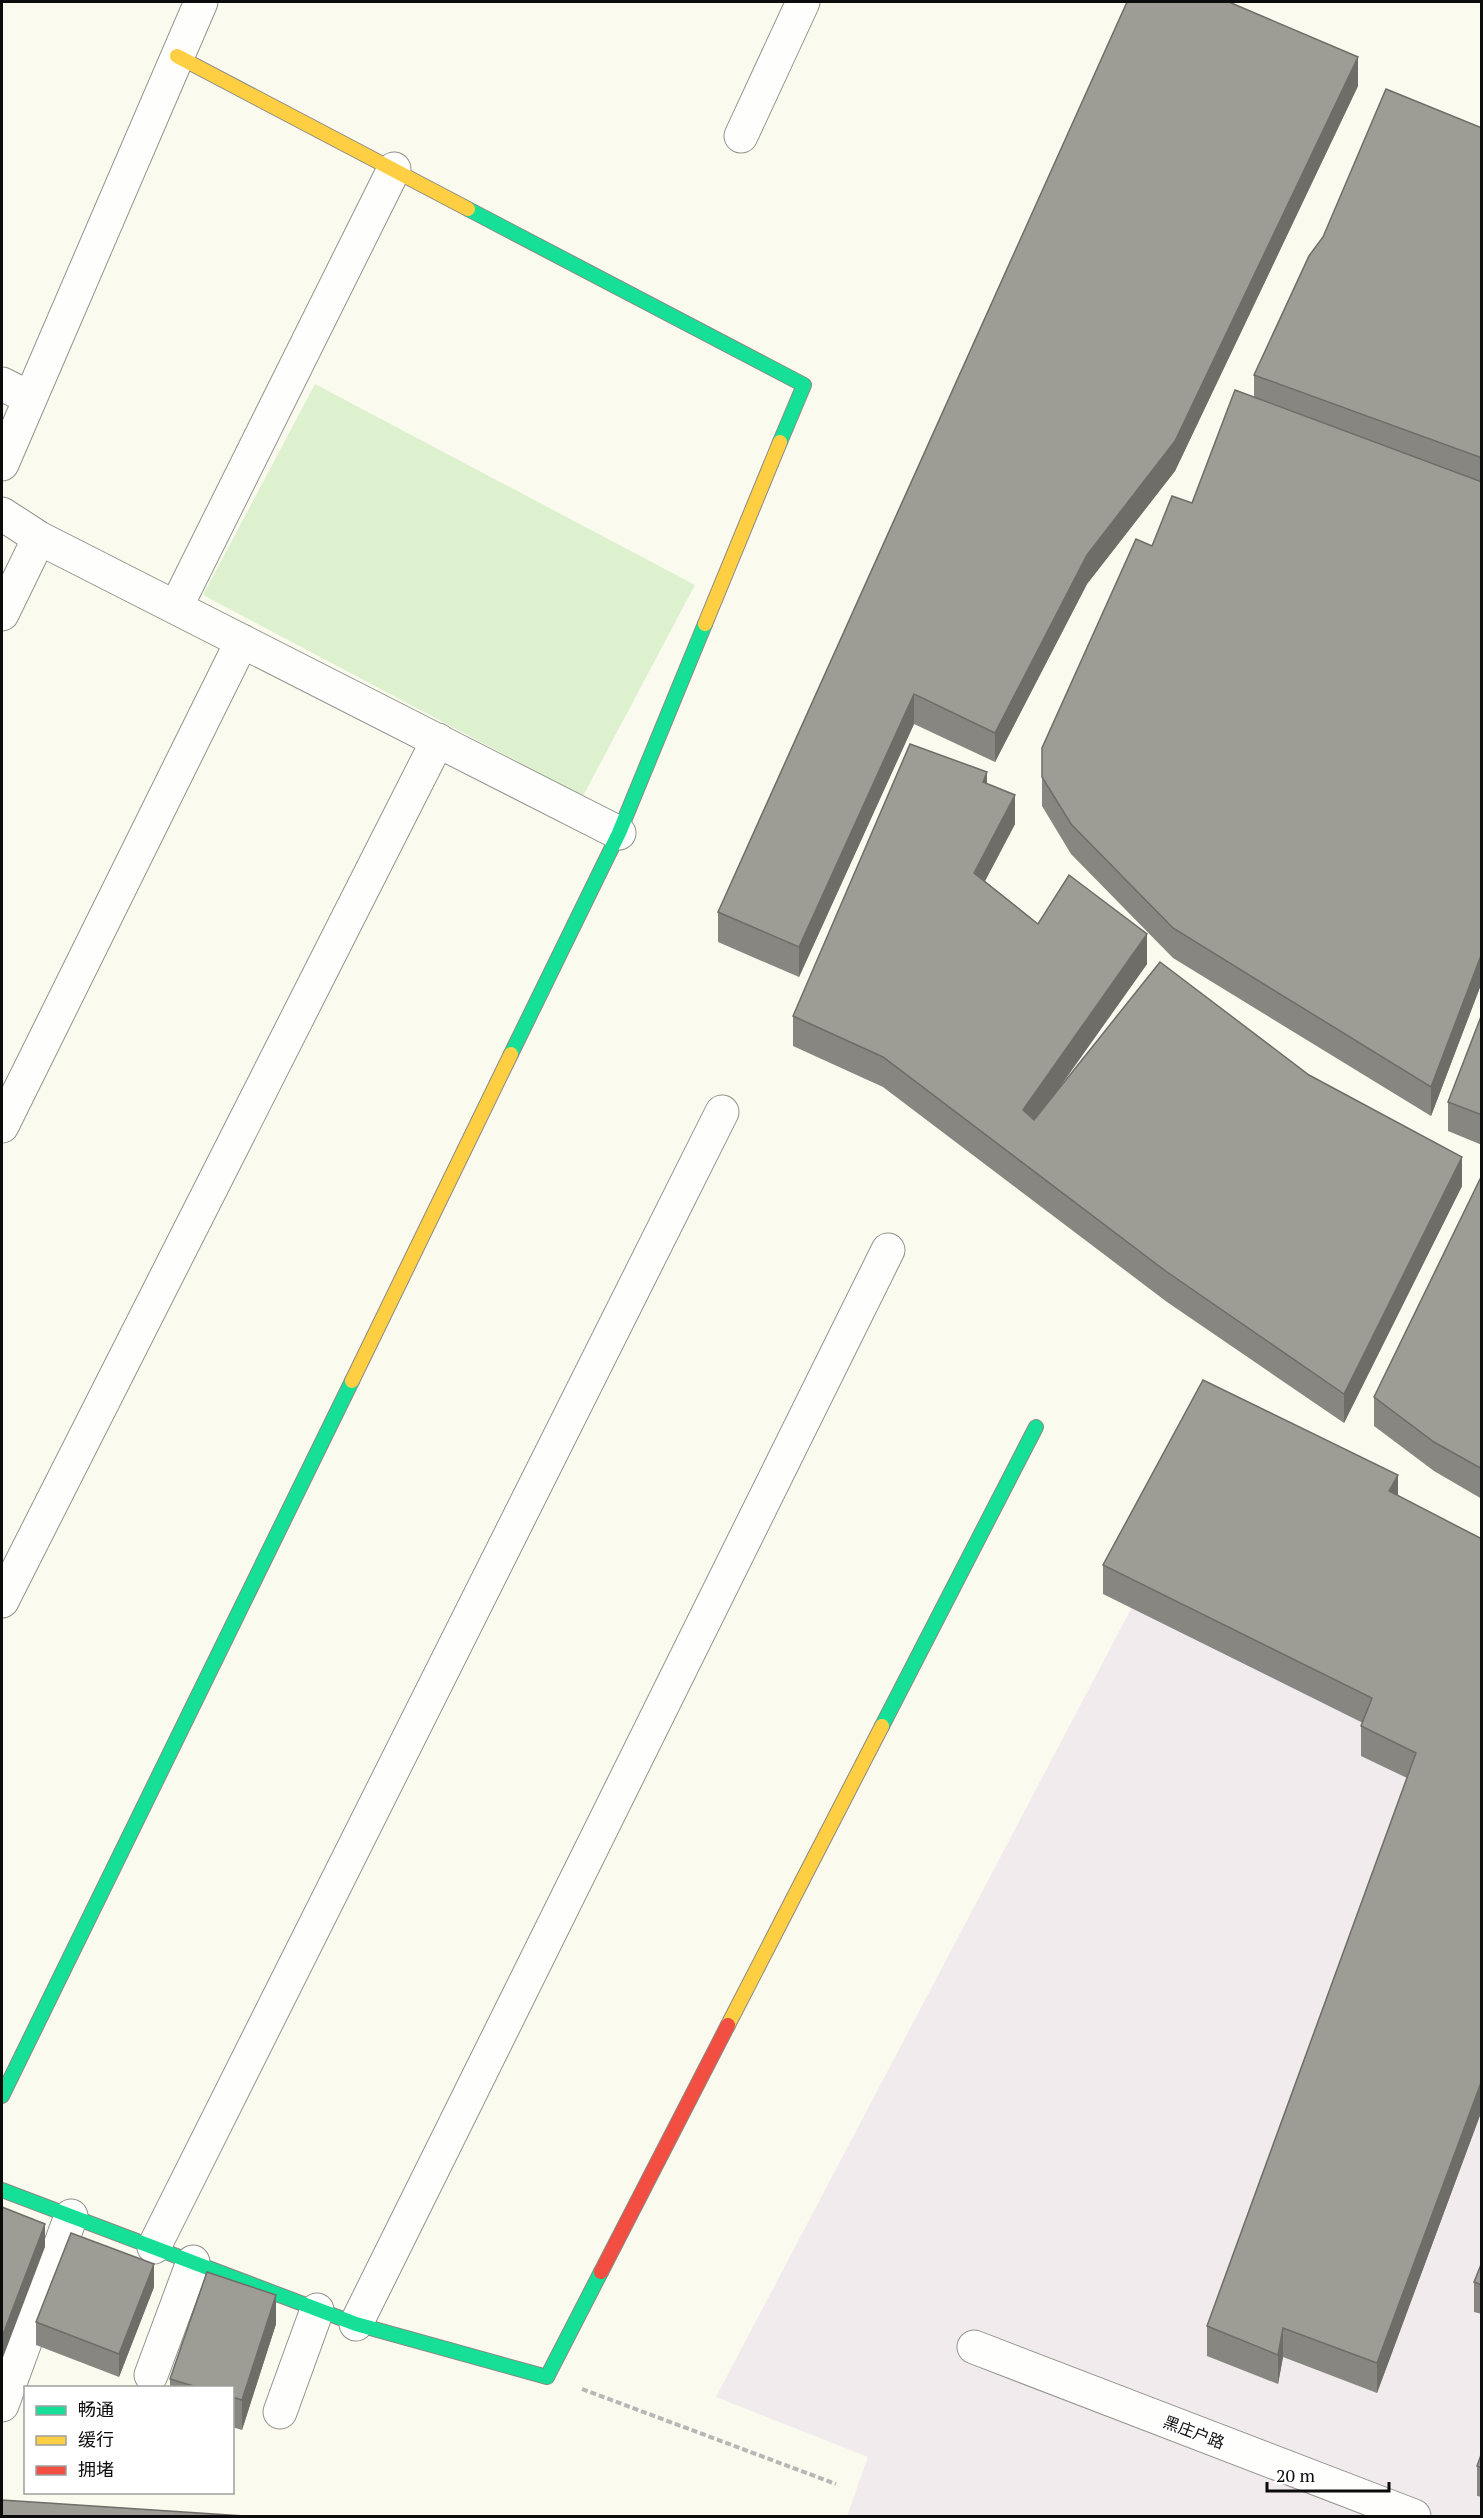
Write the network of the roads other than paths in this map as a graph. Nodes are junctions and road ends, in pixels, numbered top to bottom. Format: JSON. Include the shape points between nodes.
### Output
{"nodes":[{"id":1,"x":201,"y":2,"type":"edge"},
{"id":2,"x":803,"y":2,"type":"edge"},
{"id":3,"x":177,"y":56,"type":"junction"},
{"id":4,"x":741,"y":136,"type":"dead end"},
{"id":5,"x":394,"y":170,"type":"junction"},
{"id":6,"x":16,"y":391,"type":"edge"},
{"id":7,"x":2,"y":464,"type":"edge"},
{"id":8,"x":2,"y":514,"type":"edge"},
{"id":9,"x":39,"y":538,"type":"junction"},
{"id":10,"x":176,"y":607,"type":"junction"},
{"id":11,"x":2,"y":614,"type":"edge"},
{"id":12,"x":242,"y":641,"type":"junction"},
{"id":13,"x":438,"y":740,"type":"junction"},
{"id":14,"x":619,"y":833,"type":"junction"},
{"id":15,"x":722,"y":1112,"type":"dead end"},
{"id":16,"x":2,"y":1126,"type":"edge"},
{"id":17,"x":888,"y":1250,"type":"dead end"},
{"id":18,"x":1036,"y":1427,"type":"dead end"},
{"id":19,"x":2,"y":1601,"type":"edge"},
{"id":20,"x":2,"y":2096,"type":"edge"},
{"id":21,"x":2,"y":2190,"type":"edge"},
{"id":22,"x":71,"y":2216,"type":"junction"},
{"id":23,"x":154,"y":2247,"type":"junction"},
{"id":24,"x":193,"y":2262,"type":"junction"},
{"id":25,"x":317,"y":2310,"type":"junction"},
{"id":26,"x":356,"y":2324,"type":"junction"},
{"id":27,"x":974,"y":2347,"type":"dead end"},
{"id":28,"x":151,"y":2375,"type":"dead end"},
{"id":29,"x":2,"y":2405,"type":"edge"},
{"id":30,"x":280,"y":2412,"type":"dead end"},
{"id":31,"x":1414,"y":2517,"type":"edge"}],
"edges":[{"from":1,"to":3,"type":"street"},
{"from":2,"to":4,"type":"street"},
{"from":3,"to":5,"type":"street"},
{"from":3,"to":6,"type":"street"},
{"from":5,"to":10,"type":"street"},
{"from":5,"to":14,"type":"street","via":[[804,385]]},
{"from":6,"to":7,"type":"street"},
{"from":8,"to":9,"type":"street"},
{"from":9,"to":10,"type":"street"},
{"from":9,"to":11,"type":"street"},
{"from":10,"to":12,"type":"street"},
{"from":12,"to":13,"type":"street"},
{"from":12,"to":16,"type":"street"},
{"from":13,"to":14,"type":"street"},
{"from":13,"to":19,"type":"street"},
{"from":14,"to":20,"type":"street"},
{"from":15,"to":23,"type":"street"},
{"from":17,"to":26,"type":"street"},
{"from":18,"to":26,"type":"street","via":[[547,2377]]},
{"from":21,"to":22,"type":"street"},
{"from":22,"to":23,"type":"street"},
{"from":22,"to":29,"type":"street"},
{"from":23,"to":24,"type":"street"},
{"from":24,"to":25,"type":"street"},
{"from":24,"to":28,"type":"street"},
{"from":25,"to":26,"type":"street"},
{"from":25,"to":30,"type":"street"},
{"from":27,"to":31,"type":"street","name":"黑庄户路"}]}
